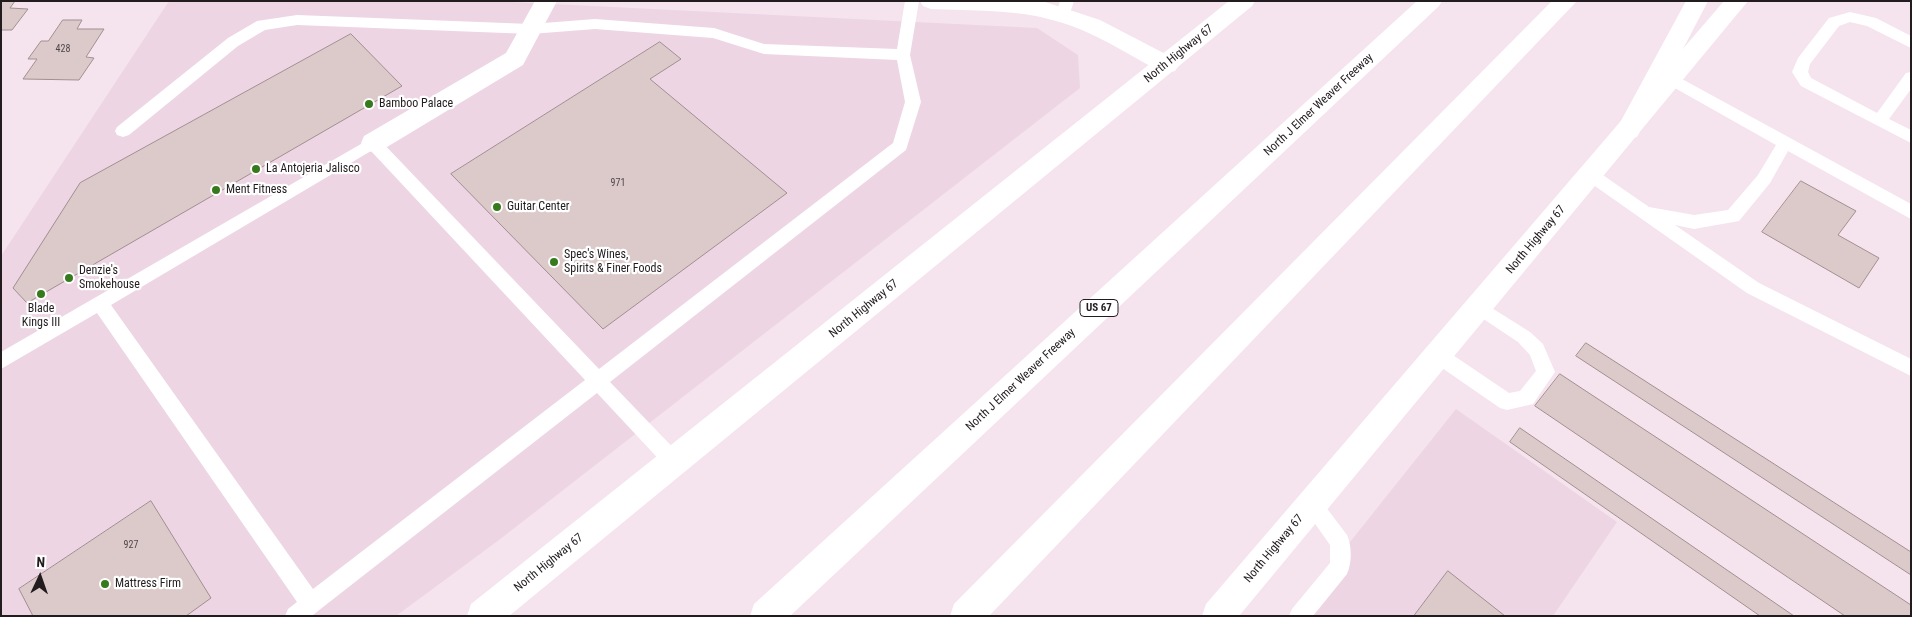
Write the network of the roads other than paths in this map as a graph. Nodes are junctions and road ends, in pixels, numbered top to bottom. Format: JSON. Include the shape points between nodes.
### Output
{"nodes":[{"id":1,"x":546,"y":1,"type":"edge"},
{"id":2,"x":912,"y":1,"type":"edge"},
{"id":3,"x":931,"y":1,"type":"edge"},
{"id":4,"x":1244,"y":1,"type":"edge"},
{"id":5,"x":1431,"y":1,"type":"edge"},
{"id":6,"x":1566,"y":1,"type":"edge"},
{"id":7,"x":1697,"y":1,"type":"edge"},
{"id":8,"x":1737,"y":1,"type":"edge"},
{"id":9,"x":1065,"y":8,"type":"edge"},
{"id":10,"x":531,"y":29,"type":"junction"},
{"id":11,"x":1911,"y":43,"type":"edge"},
{"id":12,"x":903,"y":55,"type":"junction"},
{"id":13,"x":1167,"y":65,"type":"junction"},
{"id":14,"x":1911,"y":77,"type":"edge"},
{"id":15,"x":1671,"y":79,"type":"junction"},
{"id":16,"x":1879,"y":121,"type":"junction"},
{"id":17,"x":1628,"y":130,"type":"junction"},
{"id":18,"x":123,"y":131,"type":"dead end"},
{"id":19,"x":1911,"y":137,"type":"edge"},
{"id":20,"x":1786,"y":142,"type":"junction"},
{"id":21,"x":373,"y":143,"type":"junction"},
{"id":22,"x":1590,"y":175,"type":"junction"},
{"id":23,"x":1643,"y":212,"type":"junction"},
{"id":24,"x":1911,"y":212,"type":"edge"},
{"id":25,"x":100,"y":303,"type":"junction"},
{"id":26,"x":1479,"y":307,"type":"junction"},
{"id":27,"x":1438,"y":355,"type":"junction"},
{"id":28,"x":1,"y":360,"type":"edge"},
{"id":29,"x":1911,"y":368,"type":"edge"},
{"id":30,"x":598,"y":381,"type":"junction"},
{"id":31,"x":675,"y":462,"type":"junction"},
{"id":32,"x":1312,"y":505,"type":"junction"},
{"id":33,"x":311,"y":604,"type":"junction"},
{"id":34,"x":295,"y":616,"type":"edge"},
{"id":35,"x":483,"y":616,"type":"edge"},
{"id":36,"x":766,"y":616,"type":"edge"},
{"id":37,"x":966,"y":616,"type":"edge"},
{"id":38,"x":1218,"y":616,"type":"edge"},
{"id":39,"x":1299,"y":616,"type":"edge"}],
"edges":[{"from":1,"to":10,"type":"main road"},
{"from":2,"to":12,"type":"lane"},
{"from":3,"to":9,"type":"main road","via":[[1046,10]]},
{"from":4,"to":13,"type":"main road","name":"North Highway 67"},
{"from":5,"to":36,"type":"main road","name":"North J Elmer Weaver Freeway","number":"US 67"},
{"from":6,"to":37,"type":"main road"},
{"from":7,"to":17,"type":"main road"},
{"from":8,"to":15,"type":"main road","name":"North Highway 67"},
{"from":9,"to":13,"type":"main road"},
{"from":10,"to":12,"type":"lane","via":[[605,25],[714,33],[764,49]]},
{"from":10,"to":18,"type":"lane","via":[[298,20],[262,26],[233,42]]},
{"from":10,"to":21,"type":"main road","via":[[515,59]]},
{"from":11,"to":16,"type":"lane","via":[[1871,22],[1850,18],[1834,22],[1803,62],[1800,72],[1806,82]]},
{"from":12,"to":30,"type":"lane","via":[[913,102],[900,146]]},
{"from":13,"to":31,"type":"main road","name":"North Highway 67"},
{"from":14,"to":16,"type":"lane"},
{"from":15,"to":17,"type":"main road","name":"North Highway 67"},
{"from":15,"to":20,"type":"lane"},
{"from":16,"to":19,"type":"lane"},
{"from":17,"to":22,"type":"main road","name":"North Highway 67"},
{"from":20,"to":23,"type":"lane","via":[[1764,180],[1733,216],[1694,222]]},
{"from":20,"to":24,"type":"lane"},
{"from":21,"to":25,"type":"lane"},
{"from":21,"to":30,"type":"lane"},
{"from":22,"to":23,"type":"lane"},
{"from":22,"to":26,"type":"main road","name":"North Highway 67"},
{"from":23,"to":29,"type":"lane","via":[[1752,288]]},
{"from":25,"to":28,"type":"lane"},
{"from":25,"to":33,"type":"lane"},
{"from":26,"to":27,"type":"main road","name":"North Highway 67"},
{"from":26,"to":27,"type":"lane","via":[[1537,350],[1546,372],[1526,398],[1507,402]]},
{"from":27,"to":32,"type":"main road","name":"North Highway 67"},
{"from":30,"to":31,"type":"lane"},
{"from":30,"to":33,"type":"lane"},
{"from":31,"to":35,"type":"main road","name":"North Highway 67"},
{"from":32,"to":38,"type":"main road","name":"North Highway 67"},
{"from":32,"to":39,"type":"lane","via":[[1340,542],[1340,567]]},
{"from":33,"to":34,"type":"lane"}]}
